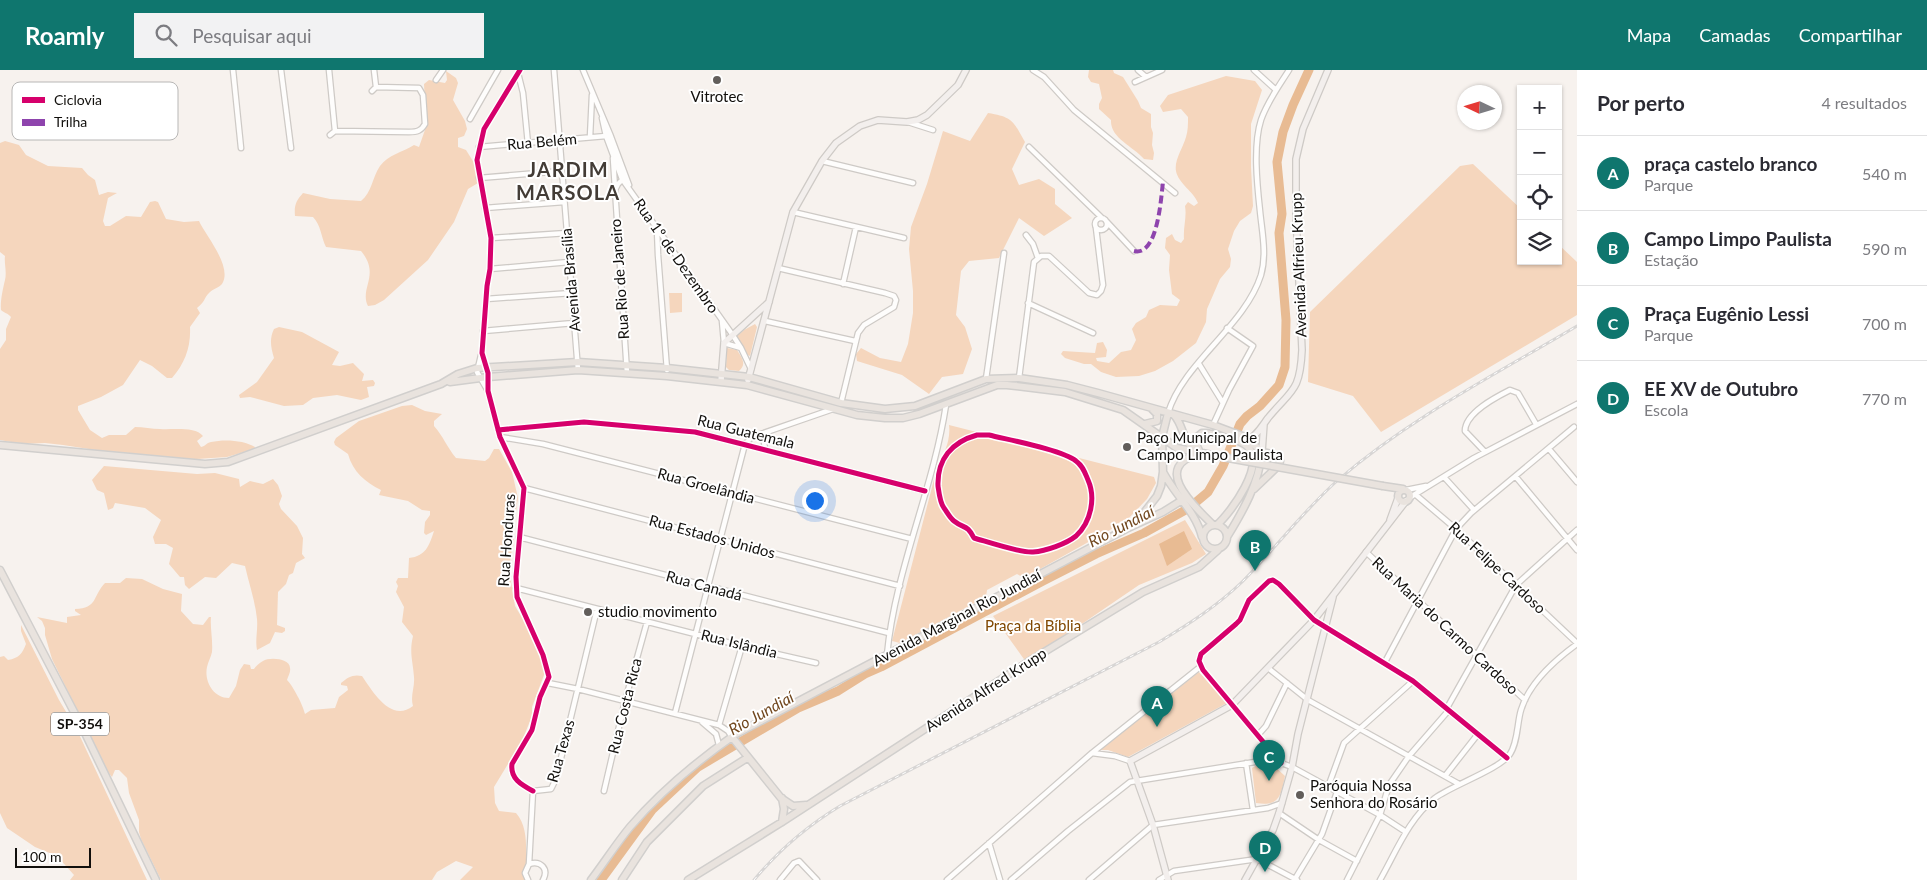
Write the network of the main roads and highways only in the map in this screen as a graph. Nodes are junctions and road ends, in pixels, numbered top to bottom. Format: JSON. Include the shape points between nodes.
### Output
{"nodes":[{"id":1,"x":966,"y":70,"type":"edge"},
{"id":2,"x":1328,"y":70,"type":"edge"},
{"id":3,"x":770,"y":301,"type":"junction"},
{"id":4,"x":748,"y":321,"type":"junction"},
{"id":5,"x":765,"y":321,"type":"junction"},
{"id":6,"x":722,"y":374,"type":"junction"},
{"id":7,"x":749,"y":377,"type":"junction"},
{"id":8,"x":721,"y":382,"type":"junction"},
{"id":9,"x":441,"y":384,"type":"junction"},
{"id":10,"x":747,"y":385,"type":"junction"},
{"id":11,"x":947,"y":395,"type":"junction"},
{"id":12,"x":946,"y":405,"type":"junction"},
{"id":13,"x":1152,"y":408,"type":"junction"},
{"id":14,"x":1170,"y":413,"type":"junction"},
{"id":15,"x":1145,"y":424,"type":"junction"},
{"id":16,"x":1264,"y":424,"type":"junction"},
{"id":17,"x":1162,"y":437,"type":"junction"},
{"id":18,"x":1244,"y":441,"type":"junction"},
{"id":19,"x":0,"y":445,"type":"edge"},
{"id":20,"x":1262,"y":452,"type":"junction"},
{"id":21,"x":1200,"y":453,"type":"junction"},
{"id":22,"x":1163,"y":472,"type":"junction"},
{"id":23,"x":1176,"y":477,"type":"junction"},
{"id":24,"x":1383,"y":486,"type":"junction"},
{"id":25,"x":1405,"y":490,"type":"junction"},
{"id":26,"x":1250,"y":494,"type":"junction"},
{"id":27,"x":1397,"y":497,"type":"junction"},
{"id":28,"x":1413,"y":497,"type":"junction"},
{"id":29,"x":1185,"y":500,"type":"junction"},
{"id":30,"x":1195,"y":513,"type":"junction"},
{"id":31,"x":1389,"y":522,"type":"junction"},
{"id":32,"x":1135,"y":525,"type":"junction"},
{"id":33,"x":1215,"y":525,"type":"junction"},
{"id":34,"x":1227,"y":537,"type":"junction"},
{"id":35,"x":1202,"y":538,"type":"junction"},
{"id":36,"x":1218,"y":550,"type":"junction"},
{"id":37,"x":0,"y":570,"type":"edge"},
{"id":38,"x":1333,"y":595,"type":"junction"},
{"id":39,"x":733,"y":738,"type":"junction"},
{"id":40,"x":746,"y":756,"type":"junction"},
{"id":41,"x":781,"y":798,"type":"junction"},
{"id":42,"x":808,"y":804,"type":"junction"},
{"id":43,"x":782,"y":822,"type":"junction"},
{"id":44,"x":1168,"y":877,"type":"edge"},
{"id":45,"x":156,"y":880,"type":"edge"},
{"id":46,"x":591,"y":880,"type":"edge"},
{"id":47,"x":622,"y":880,"type":"edge"},
{"id":48,"x":688,"y":880,"type":"edge"},
{"id":49,"x":1245,"y":880,"type":"edge"}],
"edges":[{"from":1,"to":3,"type":"main road","via":[[958,85],[927,115],[907,122],[878,120],[860,126],[836,143],[793,212]]},
{"from":2,"to":16,"type":"main road","name":"Avenida Alfrieu Krupp","via":[[1303,129],[1296,159],[1301,371],[1290,396]]},
{"from":3,"to":4,"type":"main road"},
{"from":3,"to":5,"type":"main road"},
{"from":4,"to":5,"type":"main road"},
{"from":4,"to":6,"type":"main road","via":[[724,343]]},
{"from":5,"to":7,"type":"main road"},
{"from":6,"to":7,"type":"main road"},
{"from":6,"to":8,"type":"main road"},
{"from":6,"to":9,"type":"main road","via":[[578,362],[477,368]]},
{"from":7,"to":10,"type":"main road"},
{"from":7,"to":11,"type":"main road","via":[[841,403],[885,409],[915,406]]},
{"from":8,"to":9,"type":"main road","via":[[578,370],[488,376]]},
{"from":8,"to":10,"type":"main road"},
{"from":9,"to":19,"type":"main road","via":[[228,462],[205,464]]},
{"from":10,"to":12,"type":"main road","via":[[857,415],[885,418],[903,418]]},
{"from":11,"to":12,"type":"main road"},
{"from":11,"to":13,"type":"main road","via":[[986,379],[1019,378],[1067,385]]},
{"from":12,"to":15,"type":"main road","via":[[997,385],[1007,385],[1066,392],[1123,410]]},
{"from":13,"to":14,"type":"main road"},
{"from":13,"to":15,"type":"main road","via":[[1157,414],[1157,421]]},
{"from":14,"to":17,"type":"main road"},
{"from":14,"to":18,"type":"main road","via":[[1213,425]]},
{"from":14,"to":21,"type":"main road","via":[[1181,424],[1190,446]]},
{"from":15,"to":17,"type":"main road"},
{"from":16,"to":18,"type":"main road","name":"Avenida Alfrieu Krupp"},
{"from":16,"to":20,"type":"main road"},
{"from":17,"to":21,"type":"main road","via":[[1177,448]]},
{"from":17,"to":22,"type":"main road"},
{"from":18,"to":20,"type":"main road"},
{"from":18,"to":21,"type":"main road","via":[[1206,433],[1198,435],[1196,442]]},
{"from":18,"to":33,"type":"main road","via":[[1253,456],[1252,470],[1236,503]]},
{"from":20,"to":26,"type":"main road"},
{"from":20,"to":26,"type":"main road","via":[[1279,457],[1279,465]]},
{"from":21,"to":23,"type":"main road","via":[[1179,466]]},
{"from":21,"to":24,"type":"main road","bridge":true},
{"from":22,"to":23,"type":"main road"},
{"from":22,"to":29,"type":"main road"},
{"from":22,"to":32,"type":"main road","via":[[1157,496]]},
{"from":23,"to":29,"type":"main road"},
{"from":24,"to":25,"type":"main road"},
{"from":24,"to":27,"type":"main road"},
{"from":25,"to":27,"type":"main road","via":[[1398,492]]},
{"from":25,"to":28,"type":"main road"},
{"from":26,"to":34,"type":"main road"},
{"from":27,"to":28,"type":"main road","via":[[1400,501]]},
{"from":27,"to":31,"type":"main road"},
{"from":28,"to":31,"type":"main road"},
{"from":29,"to":30,"type":"main road"},
{"from":29,"to":32,"type":"main road","name":"Avenida Marginal Rio Jundiaí"},
{"from":30,"to":33,"type":"main road"},
{"from":30,"to":35,"type":"main road"},
{"from":31,"to":38,"type":"main road"},
{"from":32,"to":39,"type":"main road","name":"Avenida Marginal Rio Jundiaí"},
{"from":33,"to":34,"type":"main road","via":[[1224,529]]},
{"from":33,"to":35,"type":"main road","via":[[1206,528]]},
{"from":34,"to":36,"type":"main road","via":[[1225,545]]},
{"from":35,"to":36,"type":"main road","via":[[1207,548]]},
{"from":36,"to":42,"type":"main road","name":"Avenida Alfred Krupp","via":[[1199,567],[1143,592],[1031,660]]},
{"from":37,"to":45,"type":"main road","number":"SP-354","via":[[85,732]]},
{"from":38,"to":44,"type":"main road","via":[[1314,620],[1232,705],[1130,761]]},
{"from":38,"to":49,"type":"main road","via":[[1279,813]]},
{"from":39,"to":40,"type":"main road"},
{"from":39,"to":46,"type":"main road","name":"Avenida Marginal Rio Jundiaí","via":[[719,745],[666,789],[629,828]]},
{"from":40,"to":41,"type":"main road"},
{"from":40,"to":47,"type":"main road","via":[[703,786],[647,842]]},
{"from":41,"to":42,"type":"main road","via":[[793,806]]},
{"from":41,"to":43,"type":"main road","via":[[784,809]]},
{"from":42,"to":43,"type":"main road","name":"Avenida Alfred Krupp"},
{"from":43,"to":48,"type":"main road","name":"Avenida Alfred Krupp"}]}
